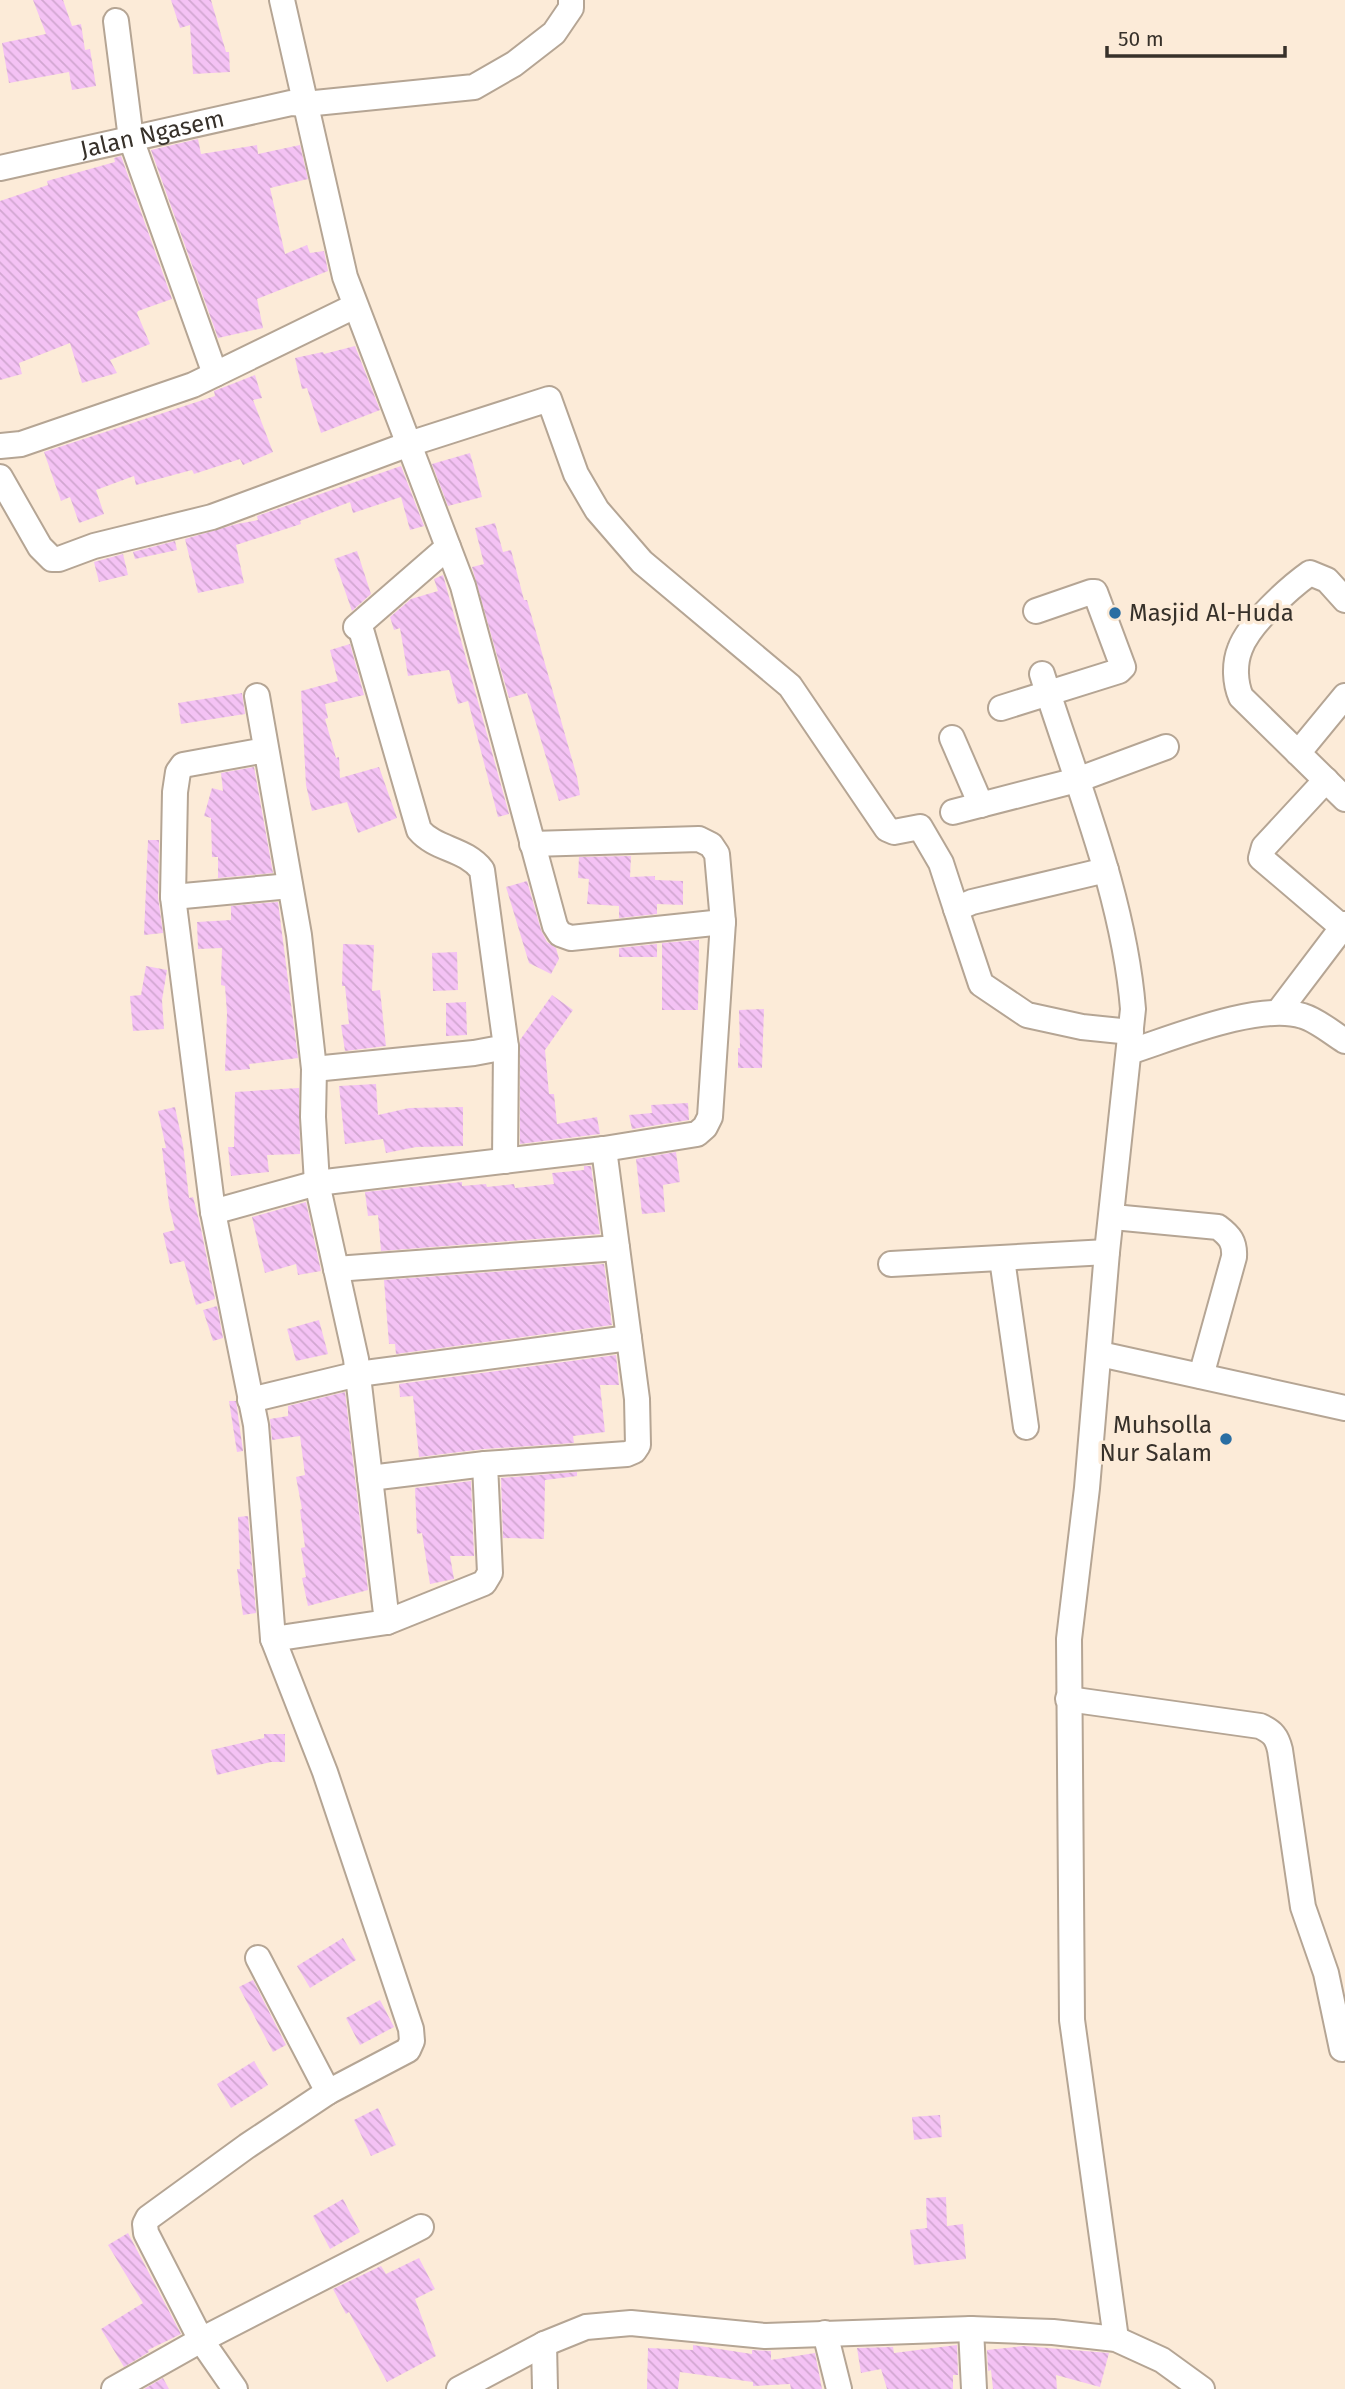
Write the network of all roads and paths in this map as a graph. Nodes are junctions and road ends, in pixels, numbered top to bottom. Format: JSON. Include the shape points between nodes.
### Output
{"nodes":[{"id":1,"x":282,"y":0,"type":"edge"},
{"id":2,"x":571,"y":0,"type":"edge"},
{"id":3,"x":116,"y":21,"type":"dead end"},
{"id":4,"x":306,"y":104,"type":"junction"},
{"id":5,"x":131,"y":139,"type":"junction"},
{"id":6,"x":0,"y":168,"type":"edge"},
{"id":7,"x":355,"y":306,"type":"junction"},
{"id":8,"x":215,"y":374,"type":"junction"},
{"id":9,"x":409,"y":444,"type":"junction"},
{"id":10,"x":0,"y":446,"type":"edge"},
{"id":11,"x":0,"y":477,"type":"edge"},
{"id":12,"x":449,"y":547,"type":"junction"},
{"id":13,"x":1345,"y":600,"type":"edge"},
{"id":14,"x":1036,"y":611,"type":"dead end"},
{"id":15,"x":1045,"y":683,"type":"junction"},
{"id":16,"x":257,"y":696,"type":"dead end"},
{"id":17,"x":1345,"y":696,"type":"edge"},
{"id":18,"x":1001,"y":708,"type":"dead end"},
{"id":19,"x":952,"y":738,"type":"dead end"},
{"id":20,"x":1166,"y":747,"type":"dead end"},
{"id":21,"x":266,"y":750,"type":"junction"},
{"id":22,"x":1298,"y":753,"type":"junction"},
{"id":23,"x":1077,"y":780,"type":"junction"},
{"id":24,"x":1326,"y":780,"type":"junction"},
{"id":25,"x":1345,"y":799,"type":"edge"},
{"id":26,"x":981,"y":805,"type":"junction"},
{"id":27,"x":953,"y":812,"type":"dead end"},
{"id":28,"x":532,"y":844,"type":"junction"},
{"id":29,"x":1107,"y":870,"type":"junction"},
{"id":30,"x":290,"y":886,"type":"junction"},
{"id":31,"x":173,"y":897,"type":"junction"},
{"id":32,"x":956,"y":909,"type":"junction"},
{"id":33,"x":723,"y":922,"type":"junction"},
{"id":34,"x":1344,"y":925,"type":"edge"},
{"id":35,"x":1279,"y":1011,"type":"junction"},
{"id":36,"x":1345,"y":1041,"type":"edge"},
{"id":37,"x":1130,"y":1042,"type":"junction"},
{"id":38,"x":506,"y":1047,"type":"junction"},
{"id":39,"x":314,"y":1069,"type":"junction"},
{"id":40,"x":604,"y":1149,"type":"junction"},
{"id":41,"x":505,"y":1161,"type":"junction"},
{"id":42,"x":317,"y":1182,"type":"junction"},
{"id":43,"x":213,"y":1212,"type":"junction"},
{"id":44,"x":1113,"y":1217,"type":"junction"},
{"id":45,"x":617,"y":1248,"type":"junction"},
{"id":46,"x":1107,"y":1252,"type":"junction"},
{"id":47,"x":1002,"y":1259,"type":"junction"},
{"id":48,"x":891,"y":1264,"type":"dead end"},
{"id":49,"x":336,"y":1269,"type":"junction"},
{"id":50,"x":629,"y":1338,"type":"junction"},
{"id":51,"x":1100,"y":1354,"type":"junction"},
{"id":52,"x":358,"y":1374,"type":"junction"},
{"id":53,"x":1201,"y":1376,"type":"junction"},
{"id":54,"x":250,"y":1400,"type":"junction"},
{"id":55,"x":1345,"y":1408,"type":"edge"},
{"id":56,"x":1026,"y":1427,"type":"dead end"},
{"id":57,"x":485,"y":1464,"type":"junction"},
{"id":58,"x":370,"y":1478,"type":"junction"},
{"id":59,"x":387,"y":1622,"type":"junction"},
{"id":60,"x":273,"y":1639,"type":"junction"},
{"id":61,"x":1068,"y":1699,"type":"junction"},
{"id":62,"x":258,"y":1958,"type":"dead end"},
{"id":63,"x":1342,"y":2049,"type":"dead end"},
{"id":64,"x":328,"y":2092,"type":"junction"},
{"id":65,"x":421,"y":2227,"type":"dead end"},
{"id":66,"x":971,"y":2329,"type":"junction"},
{"id":67,"x":825,"y":2333,"type":"junction"},
{"id":68,"x":1116,"y":2339,"type":"junction"},
{"id":69,"x":201,"y":2340,"type":"junction"},
{"id":70,"x":544,"y":2344,"type":"junction"},
{"id":71,"x":114,"y":2389,"type":"edge"},
{"id":72,"x":235,"y":2389,"type":"edge"},
{"id":73,"x":459,"y":2389,"type":"edge"},
{"id":74,"x":545,"y":2389,"type":"edge"},
{"id":75,"x":839,"y":2389,"type":"edge"},
{"id":76,"x":974,"y":2389,"type":"edge"},
{"id":77,"x":1202,"y":2389,"type":"edge"}],
"edges":[{"from":1,"to":4,"type":"street"},
{"from":2,"to":4,"type":"street","name":"Jalan Ngasem","via":[[571,8],[554,33],[474,87]]},
{"from":3,"to":5,"type":"street"},
{"from":4,"to":5,"type":"street","name":"Jalan Ngasem","via":[[291,103]]},
{"from":4,"to":7,"type":"street"},
{"from":5,"to":6,"type":"street","name":"Jalan Ngasem"},
{"from":5,"to":8,"type":"street"},
{"from":7,"to":8,"type":"street"},
{"from":7,"to":9,"type":"street"},
{"from":8,"to":10,"type":"street","via":[[33,439]]},
{"from":9,"to":11,"type":"street","via":[[212,517],[60,559],[52,559],[40,547]]},
{"from":9,"to":12,"type":"street"},
{"from":9,"to":32,"type":"street","via":[[549,399],[576,474],[597,510],[642,562],[790,686],[887,829],[920,827],[941,863]]},
{"from":12,"to":28,"type":"street"},
{"from":12,"to":38,"type":"street","via":[[359,630],[419,830],[428,841],[463,854],[482,870]]},
{"from":13,"to":22,"type":"street","via":[[1327,580],[1310,573],[1288,589],[1240,648],[1237,687],[1241,698]]},
{"from":14,"to":15,"type":"street","via":[[1095,593],[1123,667]]},
{"from":15,"to":18,"type":"street"},
{"from":15,"to":23,"type":"street"},
{"from":16,"to":21,"type":"street"},
{"from":17,"to":22,"type":"street"},
{"from":19,"to":26,"type":"street"},
{"from":20,"to":23,"type":"street"},
{"from":21,"to":30,"type":"street"},
{"from":21,"to":31,"type":"street","via":[[180,768],[175,792]]},
{"from":22,"to":24,"type":"street"},
{"from":23,"to":26,"type":"street"},
{"from":23,"to":29,"type":"street"},
{"from":24,"to":25,"type":"street"},
{"from":24,"to":34,"type":"street","via":[[1264,846],[1261,858]]},
{"from":26,"to":27,"type":"street"},
{"from":28,"to":33,"type":"street","via":[[555,926],[564,937]]},
{"from":28,"to":33,"type":"street","via":[[699,839],[716,854]]},
{"from":29,"to":32,"type":"street"},
{"from":29,"to":37,"type":"street","via":[[1131,983]]},
{"from":30,"to":31,"type":"street"},
{"from":30,"to":39,"type":"street"},
{"from":31,"to":43,"type":"street"},
{"from":32,"to":37,"type":"street","via":[[981,984],[1027,1015]]},
{"from":33,"to":40,"type":"street","via":[[710,1118],[705,1127],[687,1137]]},
{"from":34,"to":35,"type":"street"},
{"from":35,"to":36,"type":"street","via":[[1305,1016]]},
{"from":35,"to":37,"type":"street"},
{"from":37,"to":44,"type":"street"},
{"from":38,"to":39,"type":"street"},
{"from":38,"to":41,"type":"street"},
{"from":39,"to":42,"type":"street"},
{"from":40,"to":41,"type":"street"},
{"from":40,"to":45,"type":"street"},
{"from":41,"to":42,"type":"street"},
{"from":42,"to":43,"type":"street"},
{"from":42,"to":49,"type":"street"},
{"from":43,"to":54,"type":"street"},
{"from":44,"to":46,"type":"street"},
{"from":44,"to":53,"type":"street","via":[[1219,1227],[1229,1235],[1234,1257]]},
{"from":45,"to":49,"type":"street"},
{"from":45,"to":50,"type":"street"},
{"from":46,"to":47,"type":"street"},
{"from":46,"to":51,"type":"street"},
{"from":47,"to":48,"type":"street"},
{"from":47,"to":56,"type":"street"},
{"from":49,"to":52,"type":"street"},
{"from":50,"to":52,"type":"street"},
{"from":50,"to":57,"type":"street","via":[[639,1424],[635,1451]]},
{"from":51,"to":53,"type":"street"},
{"from":51,"to":61,"type":"street","via":[[1069,1639]]},
{"from":52,"to":54,"type":"street"},
{"from":52,"to":58,"type":"street"},
{"from":53,"to":55,"type":"street"},
{"from":54,"to":60,"type":"street"},
{"from":57,"to":58,"type":"street"},
{"from":57,"to":59,"type":"street","via":[[488,1579]]},
{"from":58,"to":59,"type":"street"},
{"from":59,"to":60,"type":"street"},
{"from":60,"to":64,"type":"street","via":[[325,1772],[411,2029],[408,2050]]},
{"from":61,"to":63,"type":"street","via":[[1271,1731],[1280,1750],[1303,1907],[1326,1973]]},
{"from":61,"to":68,"type":"street","via":[[1072,2020]]},
{"from":62,"to":64,"type":"street"},
{"from":64,"to":69,"type":"street","via":[[148,2218],[146,2233]]},
{"from":65,"to":69,"type":"street"},
{"from":66,"to":67,"type":"street"},
{"from":66,"to":68,"type":"street"},
{"from":66,"to":76,"type":"street"},
{"from":67,"to":70,"type":"street","via":[[765,2336],[631,2323],[586,2327]]},
{"from":67,"to":75,"type":"street"},
{"from":68,"to":77,"type":"street","via":[[1162,2360]]},
{"from":69,"to":71,"type":"street"},
{"from":69,"to":72,"type":"street"},
{"from":70,"to":73,"type":"street"},
{"from":70,"to":74,"type":"street"}]}
